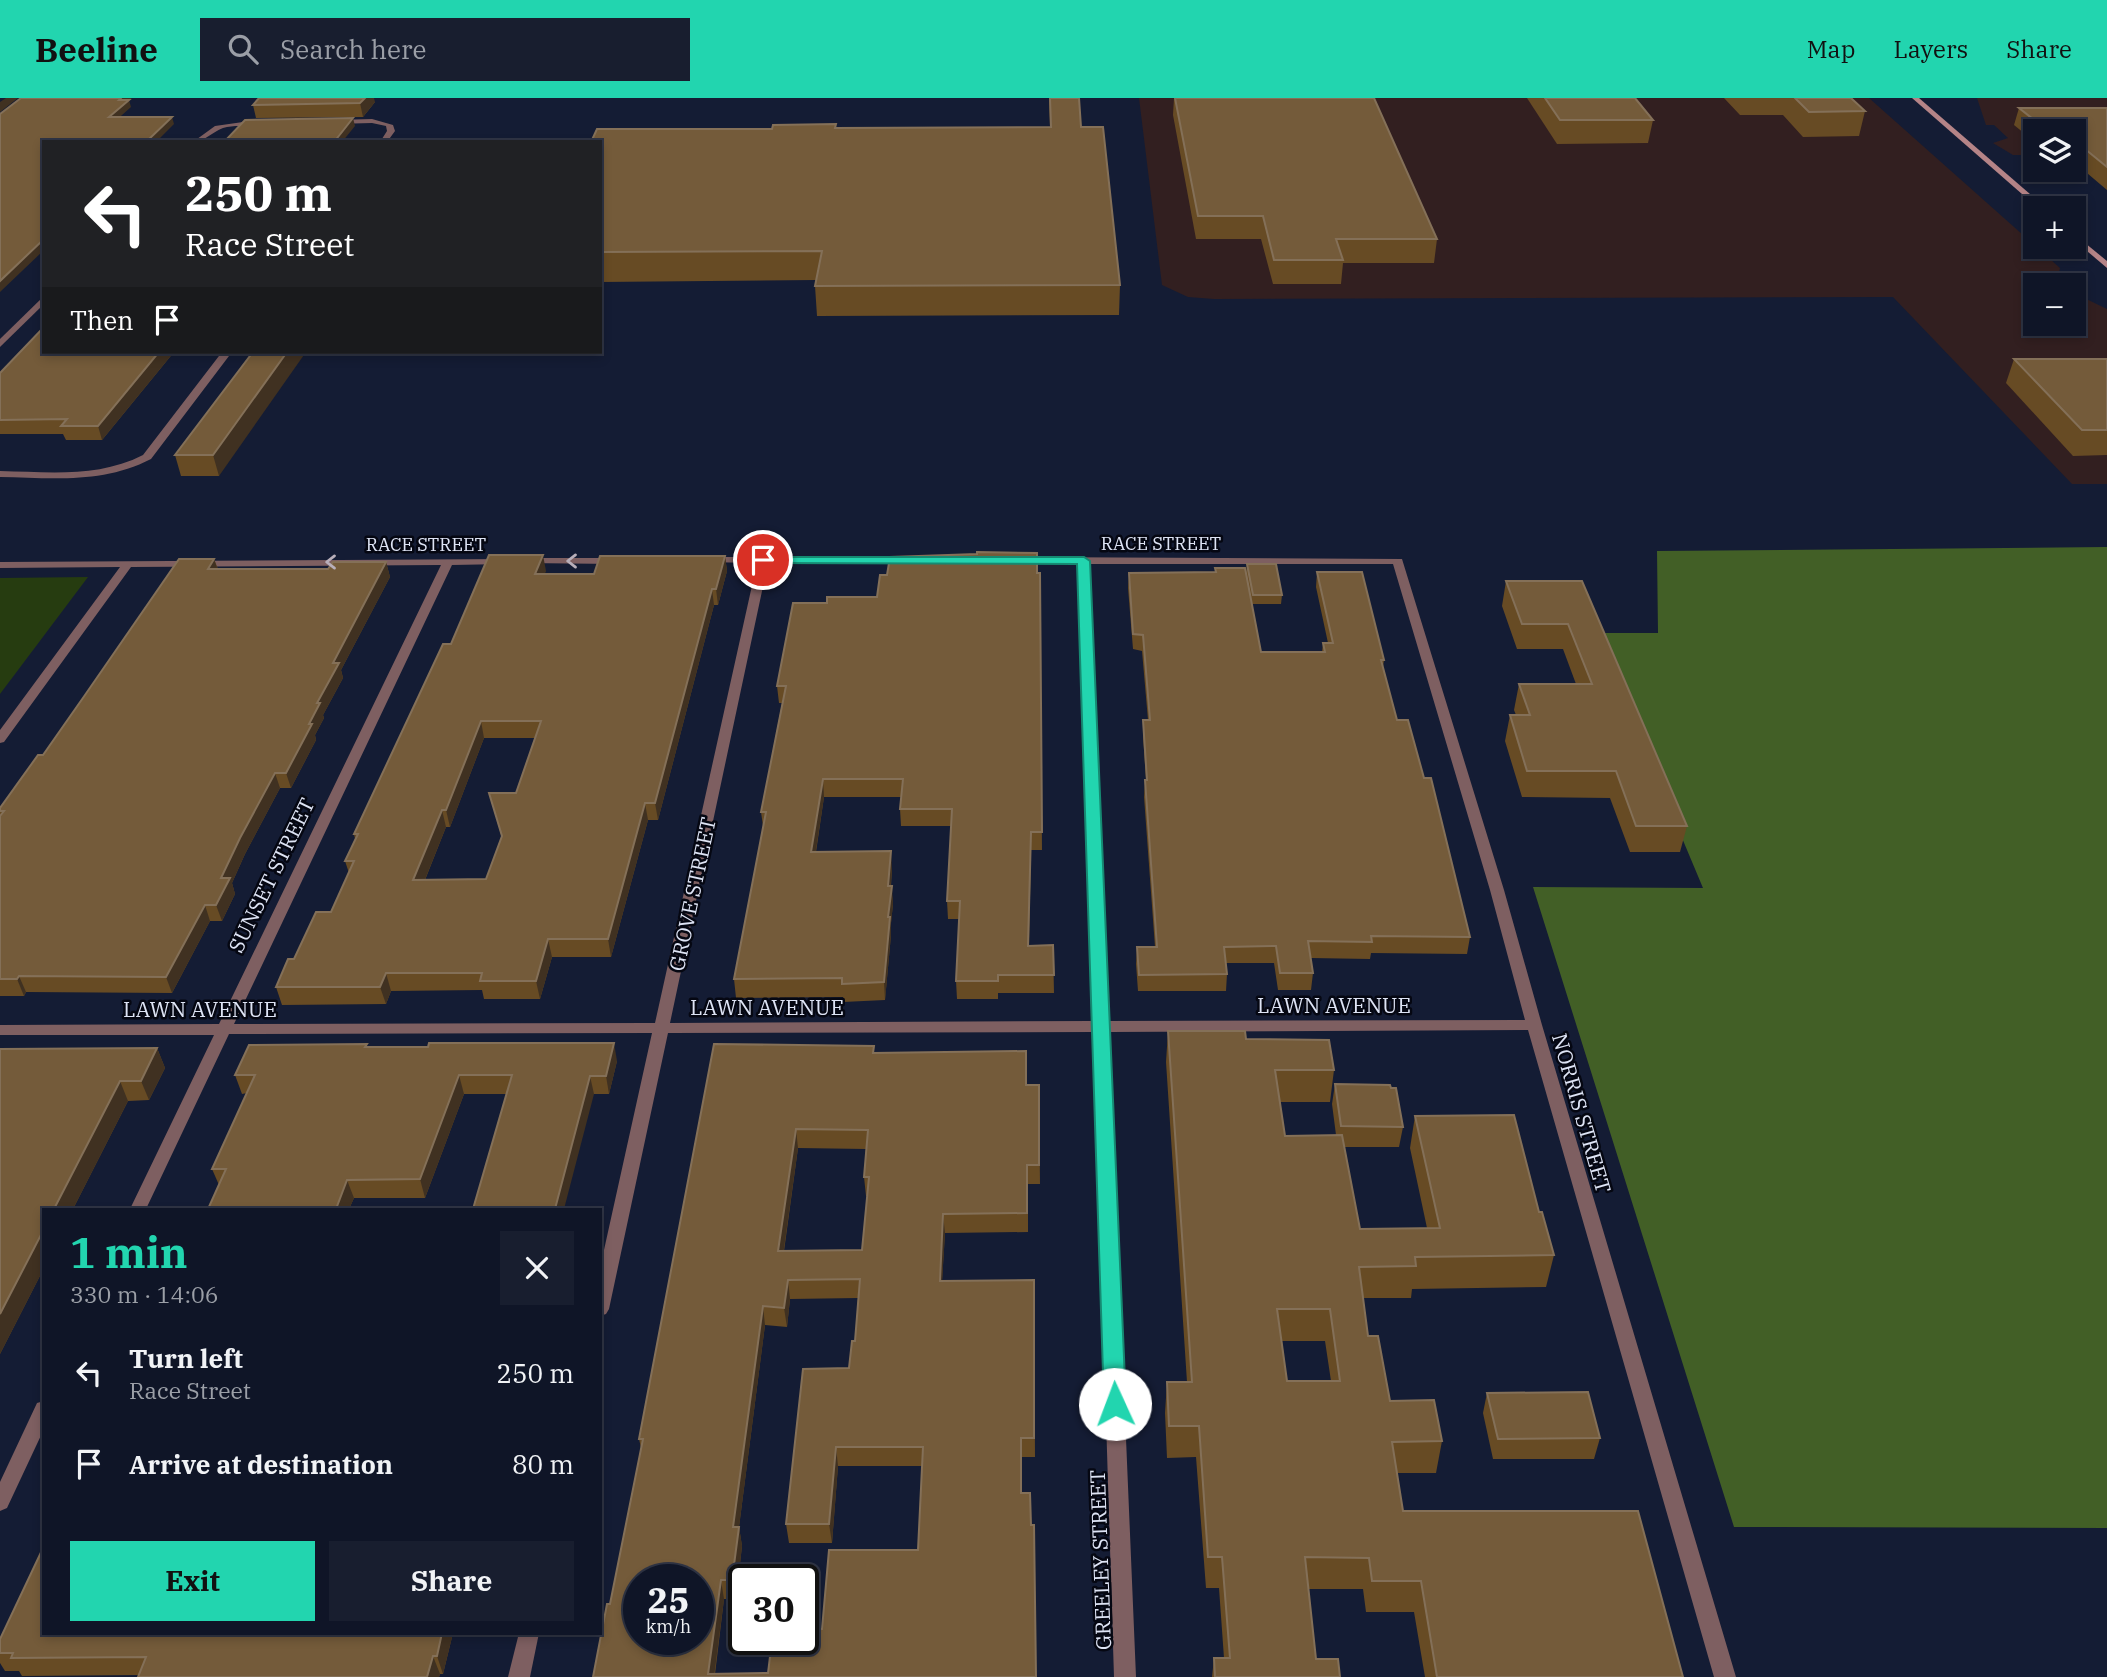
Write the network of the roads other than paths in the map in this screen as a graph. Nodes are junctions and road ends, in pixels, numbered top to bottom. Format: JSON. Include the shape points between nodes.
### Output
{"nodes":[{"id":1,"x":1915,"y":98,"type":"edge"},
{"id":2,"x":265,"y":122,"type":"edge"},
{"id":3,"x":319,"y":122,"type":"edge"},
{"id":4,"x":198,"y":140,"type":"edge"},
{"id":5,"x":384,"y":140,"type":"edge"},
{"id":6,"x":2028,"y":196,"type":"edge"},
{"id":7,"x":2086,"y":247,"type":"edge"},
{"id":8,"x":2107,"y":265,"type":"edge"},
{"id":9,"x":42,"y":301,"type":"edge"},
{"id":10,"x":0,"y":344,"type":"edge"},
{"id":11,"x":225,"y":354,"type":"edge"},
{"id":12,"x":0,"y":474,"type":"edge"},
{"id":13,"x":763,"y":560,"type":"junction"},
{"id":14,"x":926,"y":560,"type":"edge"},
{"id":15,"x":448,"y":561,"type":"junction"},
{"id":16,"x":626,"y":561,"type":"edge"},
{"id":17,"x":694,"y":561,"type":"edge"},
{"id":18,"x":1007,"y":561,"type":"edge"},
{"id":19,"x":1084,"y":561,"type":"junction"},
{"id":20,"x":1398,"y":561,"type":"joint"},
{"id":21,"x":0,"y":565,"type":"edge"},
{"id":22,"x":127,"y":565,"type":"junction"},
{"id":23,"x":0,"y":739,"type":"edge"},
{"id":24,"x":1534,"y":1025,"type":"junction"},
{"id":25,"x":1101,"y":1027,"type":"junction"},
{"id":26,"x":662,"y":1028,"type":"junction"},
{"id":27,"x":0,"y":1030,"type":"edge"},
{"id":28,"x":222,"y":1030,"type":"junction"},
{"id":29,"x":138,"y":1208,"type":"edge"},
{"id":30,"x":602,"y":1300,"type":"edge"},
{"id":31,"x":42,"y":1413,"type":"edge"},
{"id":32,"x":0,"y":1502,"type":"edge"},
{"id":33,"x":529,"y":1635,"type":"edge"},
{"id":34,"x":519,"y":1677,"type":"edge"},
{"id":35,"x":1125,"y":1677,"type":"edge"},
{"id":36,"x":1725,"y":1677,"type":"edge"}],
"edges":[{"from":1,"to":6,"type":"street"},
{"from":2,"to":4,"type":"street","via":[[215,127]]},
{"from":3,"to":5,"type":"street","via":[[383,122],[392,128]]},
{"from":7,"to":8,"type":"street"},
{"from":9,"to":10,"type":"street"},
{"from":11,"to":12,"type":"street","via":[[137,464],[105,473]]},
{"from":13,"to":14,"type":"street"},
{"from":13,"to":17,"type":"street"},
{"from":13,"to":26,"type":"street","name":"GROVE STREET"},
{"from":16,"to":15,"type":"street","name":"RACE STREET","one_way":true},
{"from":15,"to":22,"type":"street","name":"RACE STREET","one_way":true},
{"from":15,"to":28,"type":"street","name":"SUNSET STREET"},
{"from":18,"to":19,"type":"street","name":"RACE STREET"},
{"from":19,"to":20,"type":"street","name":"RACE STREET"},
{"from":19,"to":25,"type":"street","name":"GREELEY STREET"},
{"from":20,"to":24,"type":"street","name":"NORRIS STREET"},
{"from":21,"to":22,"type":"street","name":"RACE STREET"},
{"from":22,"to":23,"type":"street"},
{"from":24,"to":25,"type":"street","name":"LAWN AVENUE"},
{"from":24,"to":36,"type":"street","name":"NORRIS STREET"},
{"from":25,"to":26,"type":"street","name":"LAWN AVENUE"},
{"from":25,"to":35,"type":"street","name":"GREELEY STREET"},
{"from":26,"to":28,"type":"street","name":"LAWN AVENUE"},
{"from":26,"to":30,"type":"street","name":"GROVE STREET"},
{"from":27,"to":28,"type":"street","name":"LAWN AVENUE"},
{"from":28,"to":29,"type":"street","name":"SUNSET STREET"},
{"from":31,"to":32,"type":"street"},
{"from":33,"to":34,"type":"street"}]}
